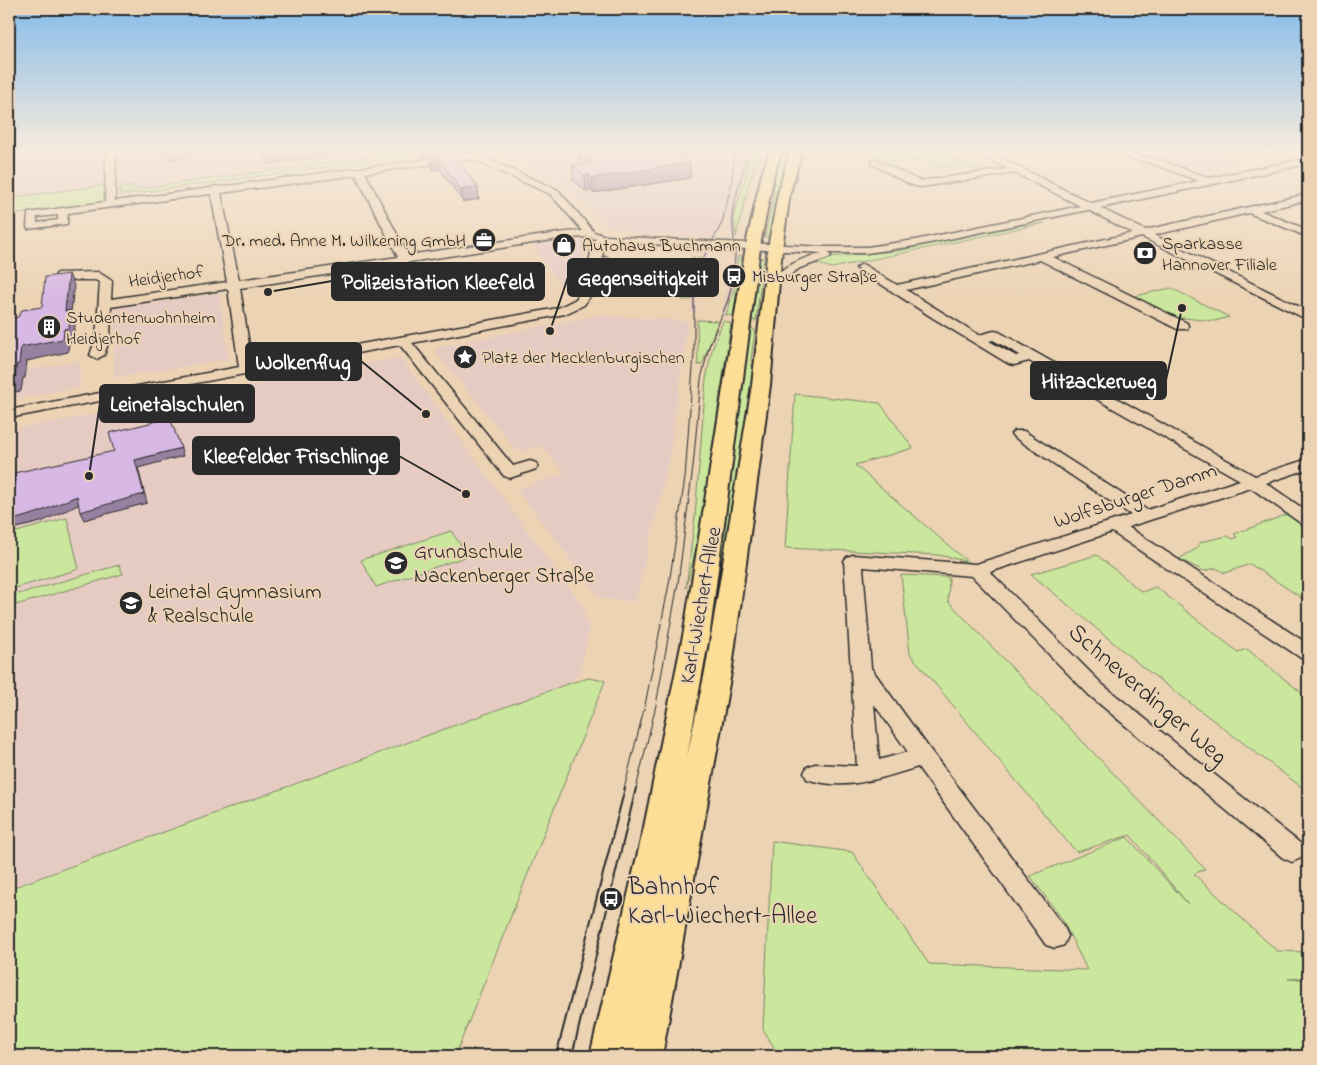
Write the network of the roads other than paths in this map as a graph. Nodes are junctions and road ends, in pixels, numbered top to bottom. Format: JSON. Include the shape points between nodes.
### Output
{"nodes":[{"id":1,"x":110,"y":201,"type":"edge"},
{"id":2,"x":135,"y":201,"type":"edge"},
{"id":3,"x":217,"y":201,"type":"edge"},
{"id":4,"x":374,"y":201,"type":"edge"},
{"id":5,"x":562,"y":201,"type":"edge"},
{"id":6,"x":767,"y":201,"type":"edge"},
{"id":7,"x":781,"y":201,"type":"edge"},
{"id":8,"x":1077,"y":201,"type":"edge"},
{"id":9,"x":1120,"y":201,"type":"edge"},
{"id":10,"x":1291,"y":201,"type":"edge"},
{"id":11,"x":110,"y":204,"type":"junction"},
{"id":12,"x":1090,"y":207,"type":"junction"},
{"id":13,"x":1250,"y":210,"type":"junction"},
{"id":14,"x":63,"y":211,"type":"dead end"},
{"id":15,"x":590,"y":234,"type":"junction"},
{"id":16,"x":1145,"y":234,"type":"junction"},
{"id":17,"x":1308,"y":234,"type":"edge"},
{"id":18,"x":605,"y":239,"type":"junction"},
{"id":19,"x":643,"y":240,"type":"junction"},
{"id":20,"x":764,"y":247,"type":"junction"},
{"id":21,"x":867,"y":250,"type":"junction"},
{"id":22,"x":1043,"y":257,"type":"junction"},
{"id":23,"x":405,"y":260,"type":"junction"},
{"id":24,"x":598,"y":268,"type":"junction"},
{"id":25,"x":862,"y":268,"type":"dead end"},
{"id":26,"x":61,"y":276,"type":"edge"},
{"id":27,"x":771,"y":284,"type":"junction"},
{"id":28,"x":232,"y":286,"type":"junction"},
{"id":29,"x":896,"y":290,"type":"junction"},
{"id":30,"x":106,"y":304,"type":"junction"},
{"id":31,"x":1308,"y":316,"type":"edge"},
{"id":32,"x":1182,"y":326,"type":"dead end"},
{"id":33,"x":404,"y":341,"type":"junction"},
{"id":34,"x":97,"y":355,"type":"dead end"},
{"id":35,"x":246,"y":370,"type":"junction"},
{"id":36,"x":9,"y":414,"type":"edge"},
{"id":37,"x":1019,"y":434,"type":"dead end"},
{"id":38,"x":1308,"y":464,"type":"edge"},
{"id":39,"x":530,"y":466,"type":"dead end"},
{"id":40,"x":1253,"y":481,"type":"junction"},
{"id":41,"x":1143,"y":515,"type":"junction"},
{"id":42,"x":1308,"y":520,"type":"edge"},
{"id":43,"x":1113,"y":525,"type":"junction"},
{"id":44,"x":977,"y":570,"type":"junction"},
{"id":45,"x":1308,"y":653,"type":"edge"},
{"id":46,"x":861,"y":670,"type":"junction"},
{"id":47,"x":923,"y":757,"type":"junction"},
{"id":48,"x":815,"y":773,"type":"dead end"},
{"id":49,"x":870,"y":773,"type":"junction"},
{"id":50,"x":1292,"y":851,"type":"dead end"},
{"id":51,"x":1055,"y":936,"type":"dead end"},
{"id":52,"x":628,"y":1045,"type":"edge"}],
"edges":[{"from":1,"to":11,"type":"street"},
{"from":2,"to":11,"type":"street"},
{"from":3,"to":28,"type":"street"},
{"from":4,"to":23,"type":"street"},
{"from":5,"to":15,"type":"street"},
{"from":6,"to":20,"type":"main road","name":"Karl-Wiechert-Allee"},
{"from":7,"to":20,"type":"main road","name":"Karl-Wiechert-Allee"},
{"from":8,"to":12,"type":"street"},
{"from":9,"to":12,"type":"street"},
{"from":10,"to":13,"type":"street"},
{"from":11,"to":14,"type":"street"},
{"from":12,"to":16,"type":"street"},
{"from":12,"to":21,"type":"street"},
{"from":13,"to":16,"type":"street"},
{"from":13,"to":17,"type":"street"},
{"from":15,"to":18,"type":"street"},
{"from":15,"to":23,"type":"street","name":"Heidjerhof"},
{"from":16,"to":22,"type":"street"},
{"from":16,"to":31,"type":"street"},
{"from":18,"to":19,"type":"street"},
{"from":18,"to":24,"type":"street","via":[[599,242],[595,262]]},
{"from":19,"to":20,"type":"street"},
{"from":19,"to":24,"type":"street","via":[[613,247],[605,263]]},
{"from":20,"to":21,"type":"street"},
{"from":20,"to":27,"type":"main road","name":"Karl-Wiechert-Allee"},
{"from":20,"to":52,"type":"main road","name":"Karl-Wiechert-Allee","via":[[659,827]]},
{"from":21,"to":27,"type":"street","via":[[802,262]]},
{"from":22,"to":29,"type":"street"},
{"from":22,"to":32,"type":"street"},
{"from":23,"to":28,"type":"street","name":"Heidjerhof"},
{"from":24,"to":33,"type":"street","via":[[580,302],[566,309]]},
{"from":25,"to":29,"type":"street"},
{"from":26,"to":30,"type":"street","name":"Heidjerhof","via":[[98,276],[106,281]]},
{"from":27,"to":52,"type":"main road","name":"Karl-Wiechert-Allee","via":[[761,385],[719,667]]},
{"from":28,"to":30,"type":"street","name":"Heidjerhof"},
{"from":28,"to":35,"type":"street"},
{"from":29,"to":40,"type":"street","via":[[978,340],[994,335]]},
{"from":30,"to":34,"type":"street","name":"Heidjerhof","via":[[103,338]]},
{"from":33,"to":35,"type":"street"},
{"from":33,"to":39,"type":"street","via":[[510,473]]},
{"from":35,"to":36,"type":"street"},
{"from":37,"to":41,"type":"street"},
{"from":38,"to":40,"type":"street","name":"Wolfsburger Damm"},
{"from":40,"to":41,"type":"street","name":"Wolfsburger Damm"},
{"from":40,"to":42,"type":"street"},
{"from":41,"to":43,"type":"street","name":"Wolfsburger Damm"},
{"from":43,"to":44,"type":"street","name":"Wolfsburger Damm"},
{"from":43,"to":45,"type":"street"},
{"from":44,"to":46,"type":"street","via":[[853,561]]},
{"from":44,"to":50,"type":"street","name":"Schneverdinger Weg","via":[[1096,690]]},
{"from":46,"to":47,"type":"street"},
{"from":46,"to":49,"type":"street"},
{"from":47,"to":49,"type":"street"},
{"from":47,"to":51,"type":"street"},
{"from":48,"to":49,"type":"street","via":[[856,776]]}]}
